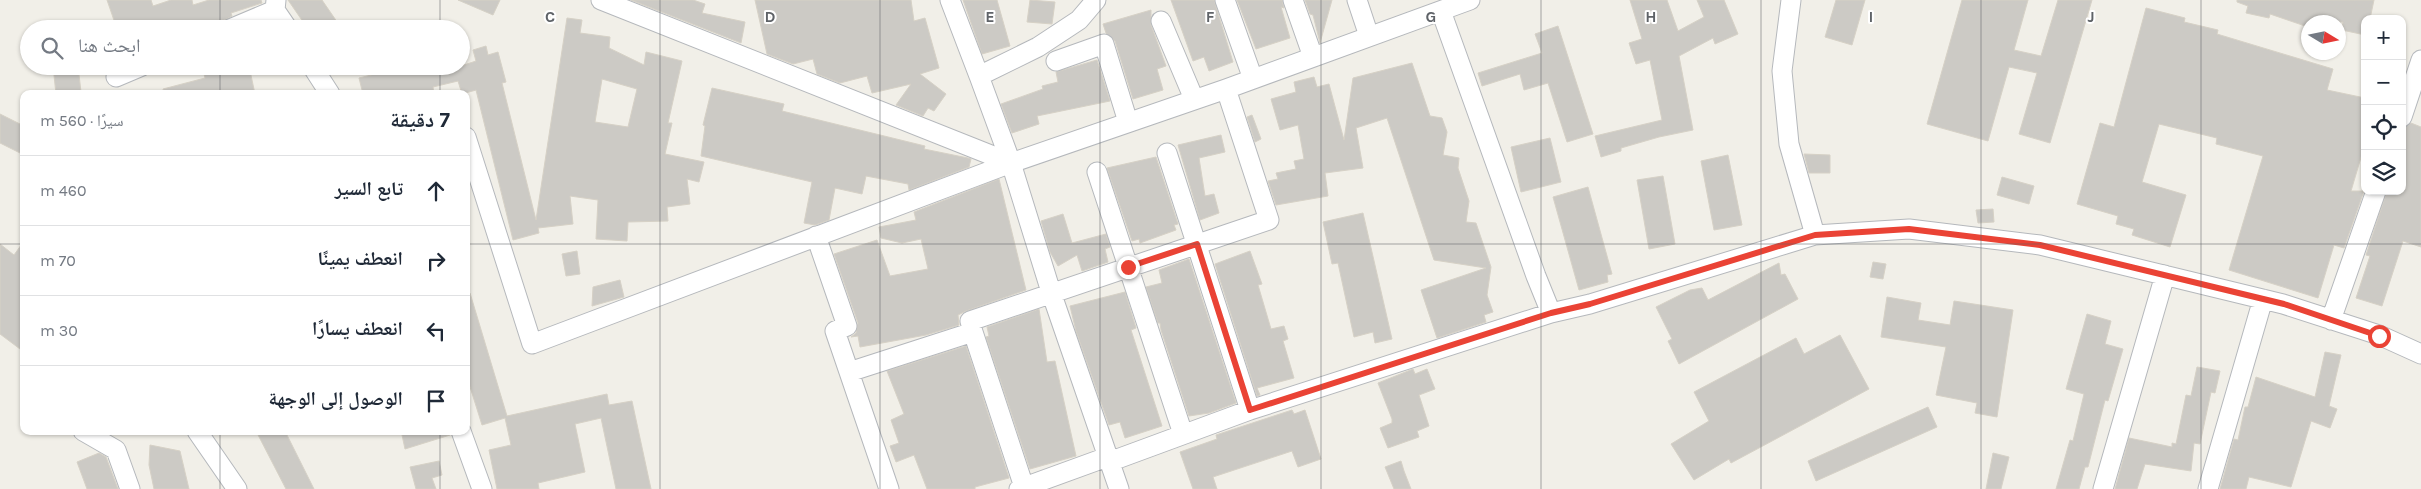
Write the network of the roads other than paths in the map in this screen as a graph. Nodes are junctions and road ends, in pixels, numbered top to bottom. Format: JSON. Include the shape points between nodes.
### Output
{"nodes":[{"id":1,"x":601,"y":0,"type":"edge"},
{"id":2,"x":950,"y":0,"type":"edge"},
{"id":3,"x":1096,"y":0,"type":"edge"},
{"id":4,"x":1225,"y":0,"type":"edge"},
{"id":5,"x":1293,"y":0,"type":"edge"},
{"id":6,"x":1357,"y":0,"type":"edge"},
{"id":7,"x":1470,"y":0,"type":"edge"},
{"id":8,"x":1791,"y":0,"type":"edge"},
{"id":9,"x":276,"y":5,"type":"edge"},
{"id":10,"x":1431,"y":9,"type":"edge"},
{"id":11,"x":247,"y":20,"type":"edge"},
{"id":12,"x":284,"y":20,"type":"edge"},
{"id":13,"x":1161,"y":21,"type":"dead end"},
{"id":14,"x":1369,"y":36,"type":"junction"},
{"id":15,"x":1313,"y":57,"type":"junction"},
{"id":16,"x":2421,"y":60,"type":"edge"},
{"id":17,"x":1056,"y":61,"type":"dead end"},
{"id":18,"x":121,"y":75,"type":"edge"},
{"id":19,"x":318,"y":75,"type":"edge"},
{"id":20,"x":979,"y":76,"type":"junction"},
{"id":21,"x":116,"y":77,"type":"dead end"},
{"id":22,"x":1253,"y":79,"type":"junction"},
{"id":23,"x":2417,"y":86,"type":"edge"},
{"id":24,"x":1226,"y":89,"type":"junction"},
{"id":25,"x":327,"y":90,"type":"edge"},
{"id":26,"x":1194,"y":100,"type":"junction"},
{"id":27,"x":2406,"y":109,"type":"edge"},
{"id":28,"x":1128,"y":122,"type":"junction"},
{"id":29,"x":470,"y":150,"type":"edge"},
{"id":30,"x":1168,"y":152,"type":"dead end"},
{"id":31,"x":1011,"y":163,"type":"junction"},
{"id":32,"x":1097,"y":172,"type":"dead end"},
{"id":33,"x":2375,"y":195,"type":"edge"},
{"id":34,"x":1815,"y":235,"type":"junction"},
{"id":35,"x":816,"y":236,"type":"junction"},
{"id":36,"x":1197,"y":244,"type":"junction"},
{"id":37,"x":1128,"y":267,"type":"junction"},
{"id":38,"x":2165,"y":275,"type":"junction"},
{"id":39,"x":1051,"y":292,"type":"junction"},
{"id":40,"x":2262,"y":299,"type":"junction"},
{"id":41,"x":1551,"y":313,"type":"junction"},
{"id":42,"x":2331,"y":320,"type":"junction"},
{"id":43,"x":973,"y":332,"type":"junction"},
{"id":44,"x":2421,"y":354,"type":"edge"},
{"id":45,"x":849,"y":372,"type":"junction"},
{"id":46,"x":1250,"y":410,"type":"junction"},
{"id":47,"x":1183,"y":434,"type":"junction"},
{"id":48,"x":90,"y":435,"type":"edge"},
{"id":49,"x":200,"y":435,"type":"edge"},
{"id":50,"x":462,"y":435,"type":"edge"},
{"id":51,"x":1108,"y":459,"type":"junction"},
{"id":52,"x":1022,"y":488,"type":"edge"},
{"id":53,"x":130,"y":489,"type":"edge"},
{"id":54,"x":237,"y":489,"type":"edge"},
{"id":55,"x":482,"y":489,"type":"edge"},
{"id":56,"x":889,"y":489,"type":"edge"},
{"id":57,"x":1119,"y":489,"type":"edge"},
{"id":58,"x":2103,"y":489,"type":"edge"},
{"id":59,"x":2208,"y":489,"type":"edge"}],
"edges":[{"from":1,"to":31,"type":"street"},
{"from":2,"to":20,"type":"street"},
{"from":3,"to":20,"type":"street","via":[[1071,26],[1038,47]]},
{"from":4,"to":22,"type":"street"},
{"from":5,"to":15,"type":"street"},
{"from":6,"to":14,"type":"street"},
{"from":7,"to":10,"type":"street"},
{"from":8,"to":34,"type":"street","via":[[1782,71],[1789,144]]},
{"from":9,"to":11,"type":"street"},
{"from":9,"to":12,"type":"street"},
{"from":10,"to":14,"type":"street"},
{"from":10,"to":41,"type":"street"},
{"from":13,"to":26,"type":"street"},
{"from":14,"to":15,"type":"street"},
{"from":15,"to":22,"type":"street"},
{"from":16,"to":23,"type":"street"},
{"from":17,"to":28,"type":"street","via":[[1104,44]]},
{"from":18,"to":21,"type":"street"},
{"from":19,"to":25,"type":"street"},
{"from":20,"to":31,"type":"street"},
{"from":22,"to":24,"type":"street"},
{"from":23,"to":27,"type":"street"},
{"from":24,"to":26,"type":"street"},
{"from":24,"to":36,"type":"street","via":[[1269,220]]},
{"from":26,"to":28,"type":"street"},
{"from":28,"to":31,"type":"street"},
{"from":29,"to":35,"type":"street","via":[[532,344]]},
{"from":30,"to":36,"type":"street"},
{"from":31,"to":35,"type":"street"},
{"from":31,"to":39,"type":"street"},
{"from":32,"to":37,"type":"street"},
{"from":33,"to":42,"type":"street"},
{"from":34,"to":38,"type":"street","via":[[1909,229],[2040,245]]},
{"from":34,"to":41,"type":"street"},
{"from":35,"to":45,"type":"street","via":[[847,326],[835,331]]},
{"from":36,"to":37,"type":"street"},
{"from":36,"to":46,"type":"street"},
{"from":37,"to":39,"type":"street"},
{"from":37,"to":47,"type":"street"},
{"from":38,"to":40,"type":"street"},
{"from":38,"to":58,"type":"street"},
{"from":39,"to":43,"type":"street","via":[[970,321]]},
{"from":39,"to":51,"type":"street"},
{"from":40,"to":42,"type":"street"},
{"from":40,"to":59,"type":"street"},
{"from":41,"to":46,"type":"street"},
{"from":42,"to":44,"type":"street"},
{"from":43,"to":45,"type":"street"},
{"from":43,"to":52,"type":"street"},
{"from":45,"to":56,"type":"street"},
{"from":46,"to":47,"type":"street"},
{"from":47,"to":51,"type":"street"},
{"from":48,"to":53,"type":"street","via":[[116,450]]},
{"from":49,"to":54,"type":"street"},
{"from":50,"to":55,"type":"street"},
{"from":51,"to":52,"type":"street"},
{"from":51,"to":57,"type":"street"}]}
